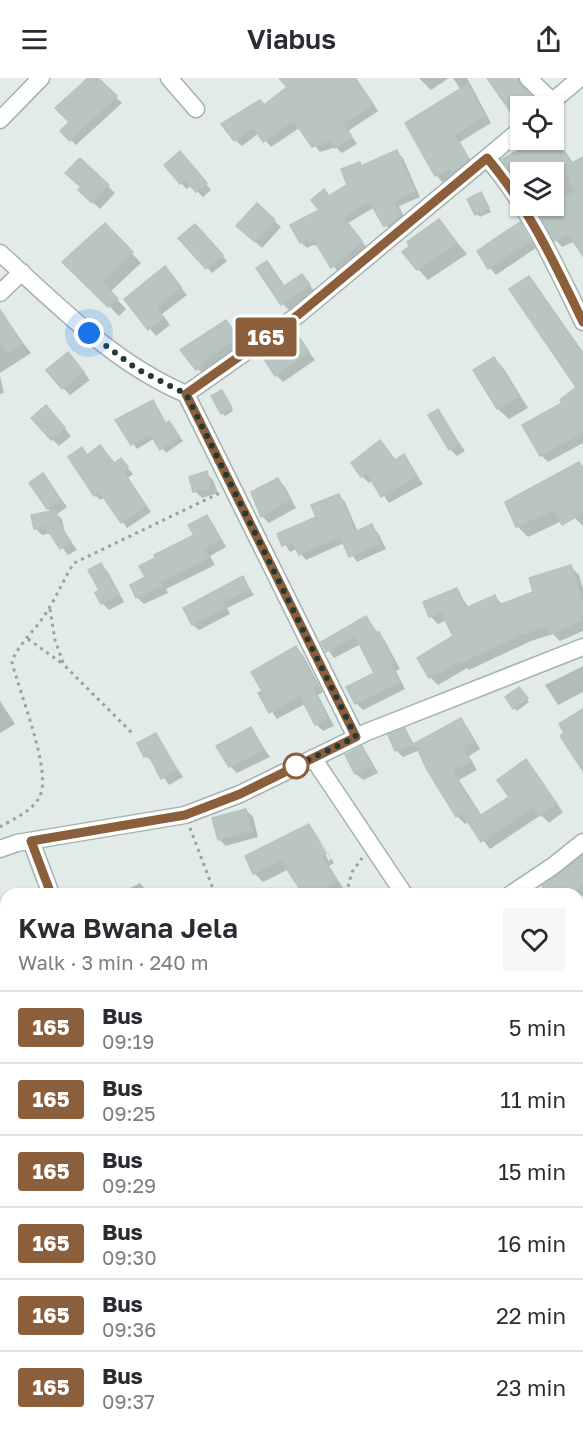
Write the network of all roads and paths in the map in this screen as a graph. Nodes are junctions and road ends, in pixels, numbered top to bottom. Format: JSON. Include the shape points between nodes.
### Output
{"nodes":[{"id":1,"x":41,"y":78,"type":"edge"},
{"id":2,"x":169,"y":78,"type":"edge"},
{"id":3,"x":528,"y":78,"type":"edge"},
{"id":4,"x":580,"y":78,"type":"edge"},
{"id":5,"x":543,"y":96,"type":"edge"},
{"id":6,"x":559,"y":96,"type":"edge"},
{"id":7,"x":196,"y":109,"type":"dead end"},
{"id":8,"x":0,"y":120,"type":"edge"},
{"id":9,"x":510,"y":138,"type":"edge"},
{"id":10,"x":487,"y":158,"type":"junction"},
{"id":11,"x":0,"y":253,"type":"edge"},
{"id":12,"x":22,"y":272,"type":"junction"},
{"id":13,"x":0,"y":293,"type":"edge"},
{"id":14,"x":583,"y":322,"type":"edge"},
{"id":15,"x":186,"y":394,"type":"junction"},
{"id":16,"x":232,"y":487,"type":"junction"},
{"id":17,"x":50,"y":607,"type":"junction"},
{"id":18,"x":28,"y":639,"type":"junction"},
{"id":19,"x":583,"y":647,"type":"edge"},
{"id":20,"x":64,"y":665,"type":"junction"},
{"id":21,"x":132,"y":734,"type":"dead end"},
{"id":22,"x":356,"y":737,"type":"junction"},
{"id":23,"x":313,"y":758,"type":"junction"},
{"id":24,"x":185,"y":815,"type":"junction"},
{"id":25,"x":0,"y":826,"type":"edge"},
{"id":26,"x":31,"y":841,"type":"junction"},
{"id":27,"x":583,"y":842,"type":"edge"},
{"id":28,"x":372,"y":845,"type":"junction"},
{"id":29,"x":0,"y":849,"type":"edge"},
{"id":30,"x":49,"y":888,"type":"edge"},
{"id":31,"x":213,"y":888,"type":"edge"},
{"id":32,"x":348,"y":888,"type":"edge"},
{"id":33,"x":400,"y":888,"type":"edge"},
{"id":34,"x":521,"y":888,"type":"edge"}],
"edges":[{"from":1,"to":8,"type":"street"},
{"from":2,"to":7,"type":"street"},
{"from":3,"to":5,"type":"street"},
{"from":4,"to":6,"type":"street"},
{"from":9,"to":10,"type":"street"},
{"from":10,"to":14,"type":"street","via":[[517,199]]},
{"from":10,"to":15,"type":"street","via":[[298,315]]},
{"from":11,"to":12,"type":"street"},
{"from":12,"to":13,"type":"street"},
{"from":12,"to":15,"type":"street","via":[[115,354],[155,380]]},
{"from":15,"to":16,"type":"street"},
{"from":16,"to":17,"type":"path","via":[[74,563]]},
{"from":16,"to":22,"type":"street"},
{"from":17,"to":18,"type":"path"},
{"from":17,"to":20,"type":"path"},
{"from":18,"to":20,"type":"path"},
{"from":18,"to":25,"type":"path","via":[[12,662],[43,776],[40,796],[22,815]]},
{"from":19,"to":22,"type":"street"},
{"from":20,"to":21,"type":"path"},
{"from":22,"to":23,"type":"street"},
{"from":23,"to":24,"type":"street","via":[[240,794]]},
{"from":23,"to":28,"type":"street"},
{"from":24,"to":26,"type":"street"},
{"from":24,"to":31,"type":"path"},
{"from":26,"to":29,"type":"street"},
{"from":26,"to":30,"type":"street"},
{"from":27,"to":34,"type":"street"},
{"from":28,"to":32,"type":"path","via":[[352,872]]},
{"from":28,"to":33,"type":"street"}]}
